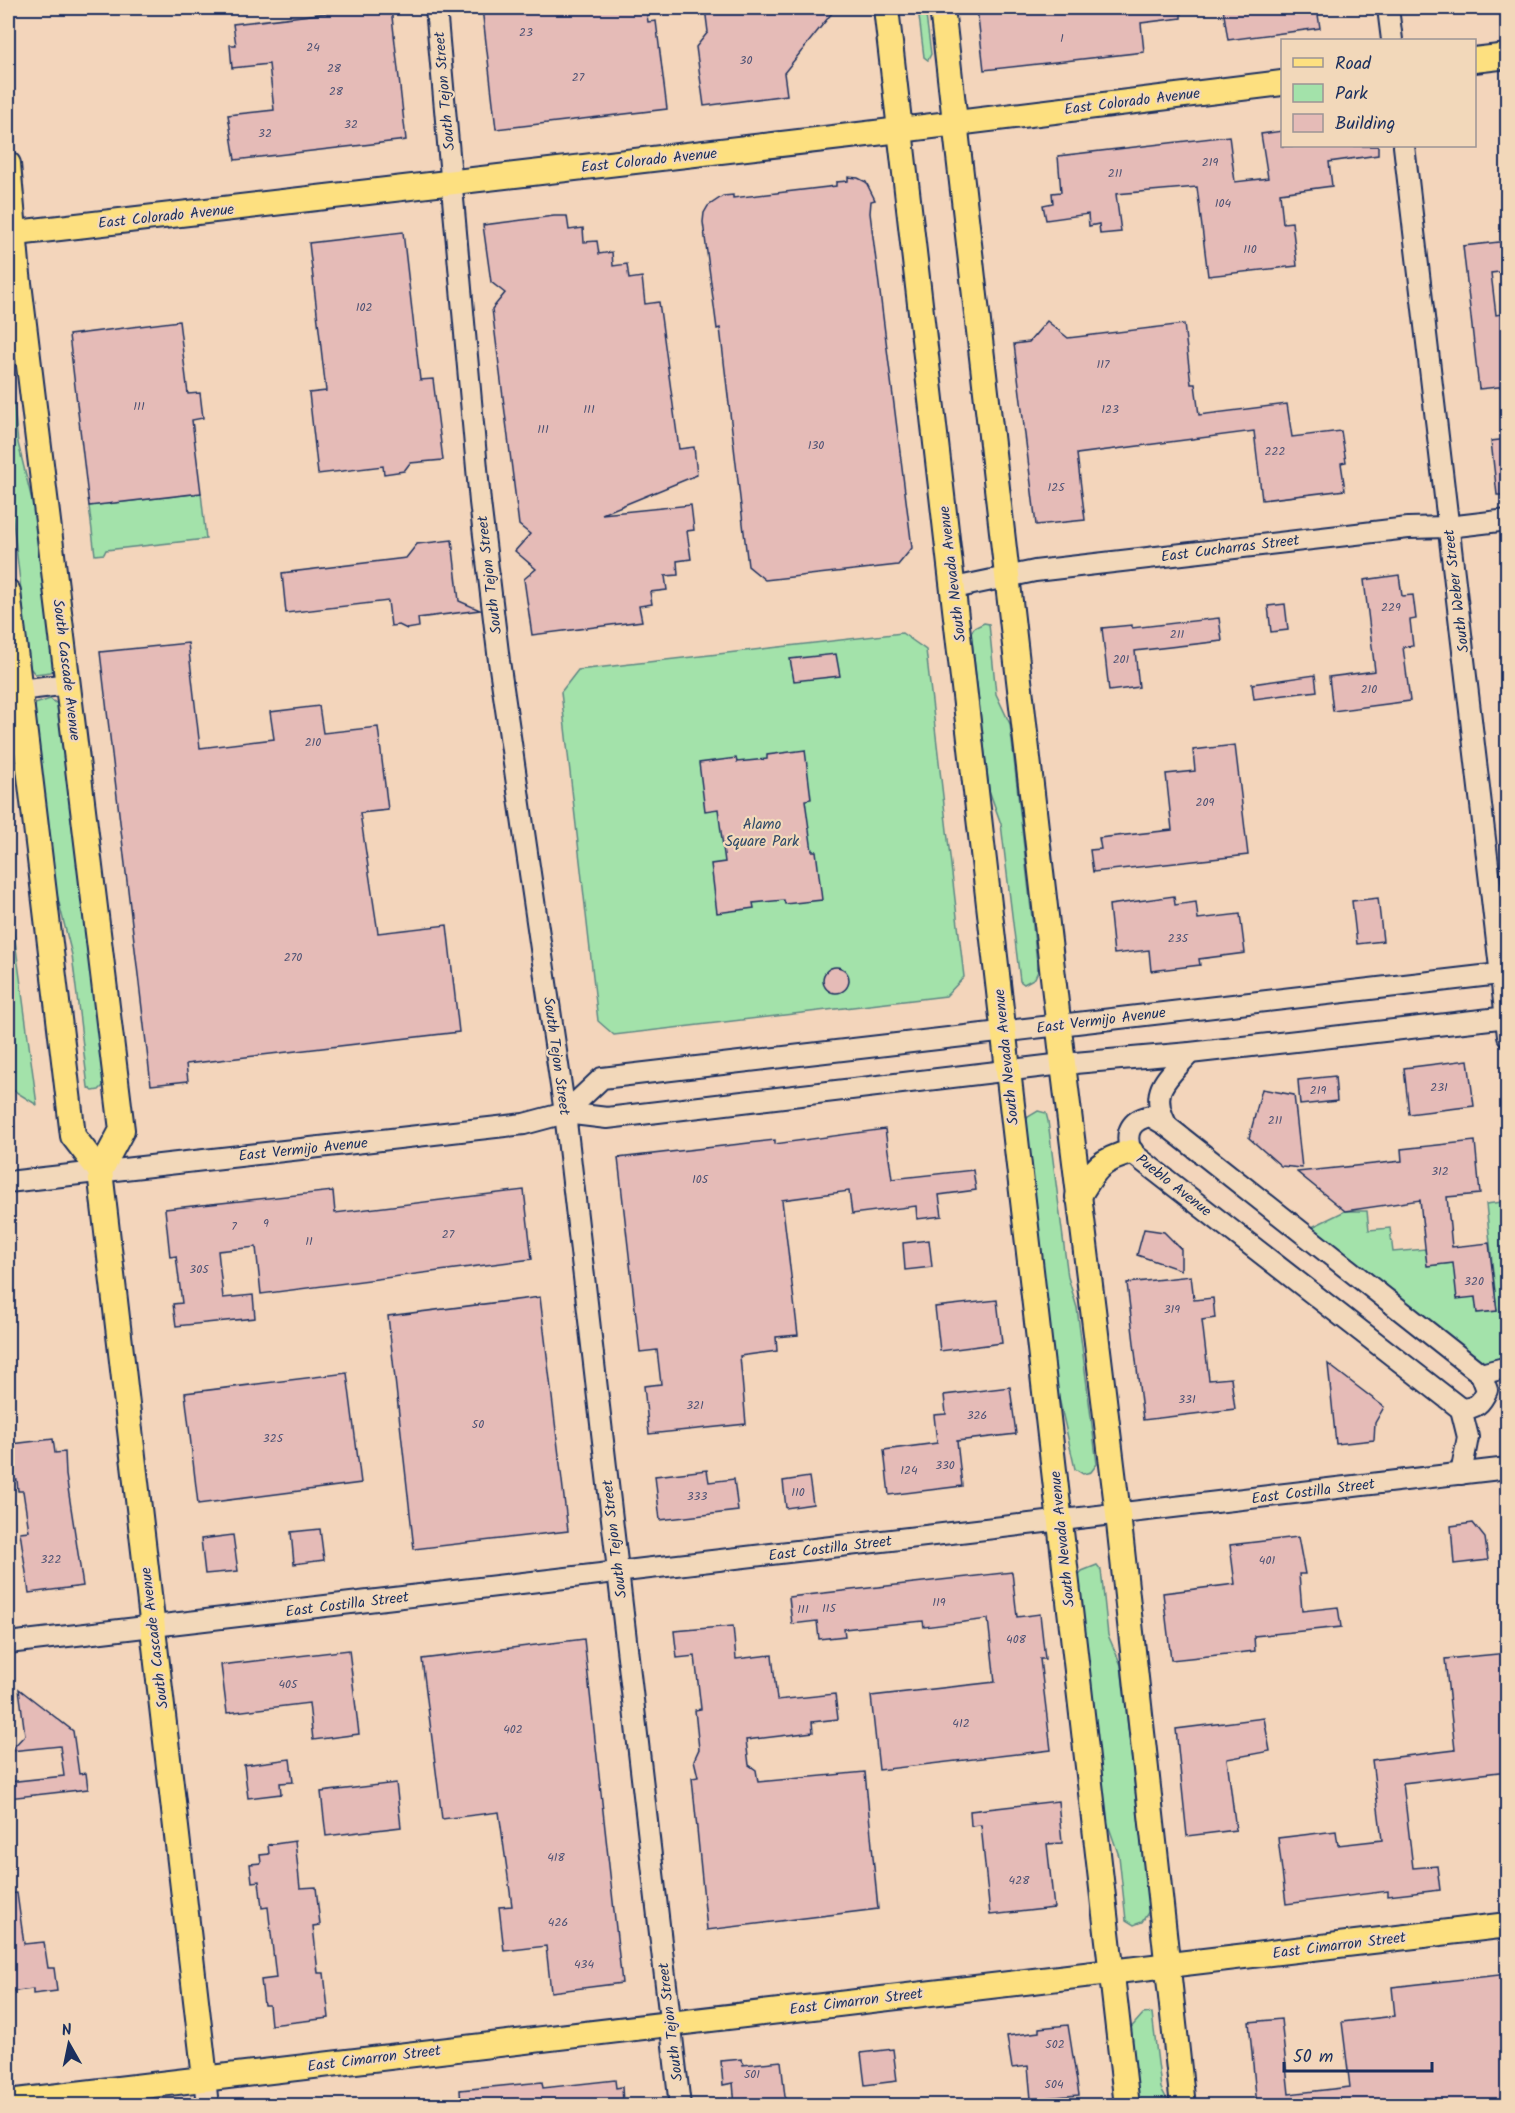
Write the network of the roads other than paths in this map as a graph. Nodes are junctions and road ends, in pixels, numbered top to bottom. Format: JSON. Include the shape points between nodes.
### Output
{"nodes":[{"id":1,"x":436,"y":8,"type":"edge"},
{"id":2,"x":886,"y":8,"type":"edge"},
{"id":3,"x":942,"y":8,"type":"edge"},
{"id":4,"x":1388,"y":8,"type":"edge"},
{"id":5,"x":1392,"y":39,"type":"edge"},
{"id":6,"x":1508,"y":56,"type":"edge"},
{"id":7,"x":1476,"y":60,"type":"edge"},
{"id":8,"x":1281,"y":83,"type":"edge"},
{"id":9,"x":956,"y":123,"type":"junction"},
{"id":10,"x":901,"y":129,"type":"junction"},
{"id":11,"x":1404,"y":147,"type":"edge"},
{"id":12,"x":8,"y":164,"type":"edge"},
{"id":13,"x":451,"y":182,"type":"junction"},
{"id":14,"x":11,"y":233,"type":"edge"},
{"id":15,"x":1508,"y":520,"type":"edge"},
{"id":16,"x":1448,"y":527,"type":"junction"},
{"id":17,"x":1006,"y":575,"type":"junction"},
{"id":18,"x":954,"y":588,"type":"junction"},
{"id":19,"x":8,"y":592,"type":"edge"},
{"id":20,"x":69,"y":684,"type":"junction"},
{"id":21,"x":19,"y":690,"type":"junction"},
{"id":22,"x":1504,"y":974,"type":"edge"},
{"id":23,"x":1507,"y":1023,"type":"edge"},
{"id":24,"x":1058,"y":1025,"type":"junction"},
{"id":25,"x":1003,"y":1031,"type":"junction"},
{"id":26,"x":1190,"y":1053,"type":"junction"},
{"id":27,"x":1063,"y":1064,"type":"junction"},
{"id":28,"x":1007,"y":1071,"type":"junction"},
{"id":29,"x":565,"y":1113,"type":"junction"},
{"id":30,"x":1167,"y":1126,"type":"junction"},
{"id":31,"x":1131,"y":1152,"type":"junction"},
{"id":32,"x":100,"y":1171,"type":"junction"},
{"id":33,"x":8,"y":1182,"type":"edge"},
{"id":34,"x":1078,"y":1197,"type":"junction"},
{"id":35,"x":1508,"y":1367,"type":"edge"},
{"id":36,"x":1481,"y":1374,"type":"junction"},
{"id":37,"x":1461,"y":1409,"type":"junction"},
{"id":38,"x":1508,"y":1468,"type":"edge"},
{"id":39,"x":1461,"y":1474,"type":"junction"},
{"id":40,"x":1118,"y":1514,"type":"junction"},
{"id":41,"x":1060,"y":1521,"type":"junction"},
{"id":42,"x":618,"y":1572,"type":"junction"},
{"id":43,"x":152,"y":1627,"type":"junction"},
{"id":44,"x":8,"y":1643,"type":"edge"},
{"id":45,"x":1508,"y":1925,"type":"edge"},
{"id":46,"x":1167,"y":1965,"type":"junction"},
{"id":47,"x":1110,"y":1971,"type":"junction"},
{"id":48,"x":670,"y":2023,"type":"junction"},
{"id":49,"x":205,"y":2078,"type":"junction"},
{"id":50,"x":8,"y":2102,"type":"edge"},
{"id":51,"x":208,"y":2106,"type":"edge"},
{"id":52,"x":680,"y":2106,"type":"edge"},
{"id":53,"x":1126,"y":2106,"type":"edge"},
{"id":54,"x":1183,"y":2106,"type":"edge"}],
"edges":[{"from":1,"to":13,"type":"street","name":"South Tejon Street"},
{"from":2,"to":10,"type":"main road","name":"South Nevada Avenue"},
{"from":3,"to":9,"type":"main road"},
{"from":4,"to":5,"type":"street"},
{"from":6,"to":7,"type":"main road"},
{"from":8,"to":9,"type":"main road","name":"East Colorado Avenue"},
{"from":9,"to":10,"type":"main road","name":"East Colorado Avenue"},
{"from":9,"to":17,"type":"main road"},
{"from":10,"to":13,"type":"main road","name":"East Colorado Avenue"},
{"from":10,"to":18,"type":"main road","name":"South Nevada Avenue"},
{"from":11,"to":16,"type":"street","name":"South Weber Street"},
{"from":12,"to":14,"type":"main road","name":"South Cascade Avenue"},
{"from":13,"to":14,"type":"main road","name":"East Colorado Avenue"},
{"from":13,"to":29,"type":"street","name":"South Tejon Street","via":[[480,502],[499,661]]},
{"from":14,"to":20,"type":"main road","name":"South Cascade Avenue"},
{"from":15,"to":16,"type":"street","name":"East Cucharras Street"},
{"from":16,"to":17,"type":"street","name":"East Cucharras Street","via":[[1398,529]]},
{"from":16,"to":22,"type":"street","name":"South Weber Street"},
{"from":17,"to":18,"type":"street","name":"East Cucharras Street"},
{"from":17,"to":24,"type":"main road"},
{"from":18,"to":25,"type":"main road","name":"South Nevada Avenue"},
{"from":19,"to":21,"type":"main road"},
{"from":20,"to":21,"type":"street"},
{"from":20,"to":32,"type":"main road","name":"South Cascade Avenue","via":[[122,1130]]},
{"from":21,"to":32,"type":"main road","via":[[73,1136]]},
{"from":22,"to":23,"type":"street","name":"South Weber Street"},
{"from":22,"to":24,"type":"street","name":"East Vermijo Avenue"},
{"from":23,"to":26,"type":"street","name":"East Vermijo Avenue"},
{"from":24,"to":25,"type":"street","name":"East Vermijo Avenue"},
{"from":24,"to":27,"type":"main road"},
{"from":25,"to":28,"type":"main road","name":"South Nevada Avenue"},
{"from":25,"to":29,"type":"street","name":"East Vermijo Avenue","via":[[602,1078]]},
{"from":26,"to":27,"type":"street","name":"East Vermijo Avenue"},
{"from":26,"to":30,"type":"street","via":[[1160,1090],[1158,1108]]},
{"from":27,"to":28,"type":"street","name":"East Vermijo Avenue"},
{"from":27,"to":34,"type":"main road"},
{"from":28,"to":29,"type":"street","name":"East Vermijo Avenue","via":[[607,1118]]},
{"from":28,"to":41,"type":"main road","name":"South Nevada Avenue"},
{"from":29,"to":32,"type":"street","name":"East Vermijo Avenue","via":[[524,1124]]},
{"from":29,"to":42,"type":"street","name":"South Tejon Street"},
{"from":30,"to":31,"type":"street","name":"Pueblo Avenue","via":[[1150,1116],[1138,1119],[1128,1133]]},
{"from":30,"to":36,"type":"street","name":"Pueblo Avenue"},
{"from":31,"to":34,"type":"main road","via":[[1095,1168]]},
{"from":31,"to":37,"type":"street","name":"Pueblo Avenue"},
{"from":32,"to":33,"type":"street","name":"East Vermijo Avenue"},
{"from":32,"to":43,"type":"main road","name":"South Cascade Avenue"},
{"from":34,"to":40,"type":"main road"},
{"from":35,"to":36,"type":"street"},
{"from":36,"to":37,"type":"street","via":[[1487,1390],[1482,1401],[1474,1408]]},
{"from":37,"to":39,"type":"street","via":[[1468,1437]]},
{"from":38,"to":39,"type":"street","name":"East Costilla Street"},
{"from":39,"to":40,"type":"street","name":"East Costilla Street"},
{"from":40,"to":41,"type":"street","name":"East Costilla Street"},
{"from":40,"to":46,"type":"main road"},
{"from":41,"to":42,"type":"street","name":"East Costilla Street"},
{"from":41,"to":47,"type":"main road","name":"South Nevada Avenue"},
{"from":42,"to":43,"type":"street","name":"East Costilla Street"},
{"from":42,"to":48,"type":"street","name":"South Tejon Street"},
{"from":43,"to":44,"type":"street","name":"East Costilla Street"},
{"from":43,"to":49,"type":"main road","name":"South Cascade Avenue"},
{"from":45,"to":46,"type":"main road","name":"East Cimarron Street"},
{"from":46,"to":47,"type":"main road","name":"East Cimarron Street"},
{"from":46,"to":54,"type":"main road"},
{"from":47,"to":48,"type":"main road","name":"East Cimarron Street"},
{"from":47,"to":53,"type":"main road","name":"South Nevada Avenue"},
{"from":48,"to":49,"type":"main road","name":"East Cimarron Street"},
{"from":48,"to":52,"type":"street","name":"South Tejon Street"},
{"from":49,"to":50,"type":"main road","name":"East Cimarron Street"},
{"from":49,"to":51,"type":"street","name":"South Cascade Avenue"}]}
